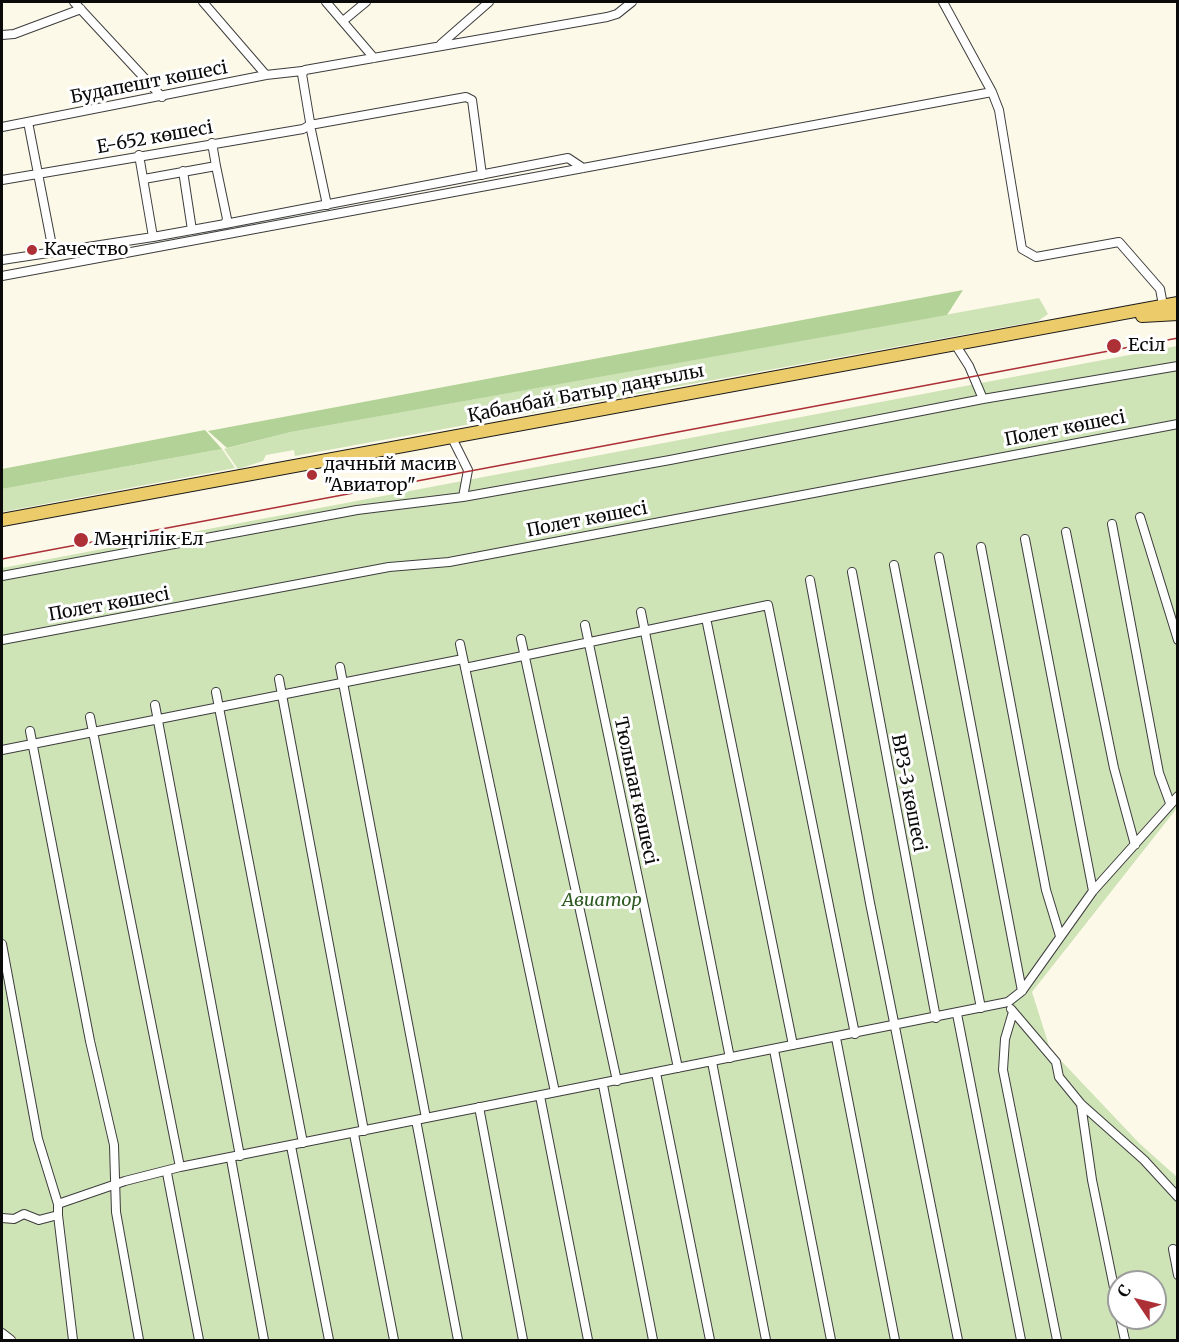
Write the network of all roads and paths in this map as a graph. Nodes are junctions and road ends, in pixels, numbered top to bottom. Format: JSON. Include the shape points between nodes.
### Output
{"nodes":[{"id":1,"x":74,"y":2,"type":"edge"},
{"id":2,"x":203,"y":2,"type":"edge"},
{"id":3,"x":326,"y":2,"type":"edge"},
{"id":4,"x":366,"y":2,"type":"edge"},
{"id":5,"x":489,"y":2,"type":"edge"},
{"id":6,"x":632,"y":2,"type":"edge"},
{"id":7,"x":943,"y":2,"type":"edge"},
{"id":8,"x":81,"y":9,"type":"junction"},
{"id":9,"x":343,"y":21,"type":"junction"},
{"id":10,"x":2,"y":35,"type":"edge"},
{"id":11,"x":440,"y":45,"type":"junction"},
{"id":12,"x":374,"y":58,"type":"junction"},
{"id":13,"x":302,"y":71,"type":"junction"},
{"id":14,"x":266,"y":75,"type":"junction"},
{"id":15,"x":992,"y":93,"type":"junction"},
{"id":16,"x":162,"y":97,"type":"junction"},
{"id":17,"x":28,"y":122,"type":"junction"},
{"id":18,"x":310,"y":123,"type":"junction"},
{"id":19,"x":2,"y":127,"type":"edge"},
{"id":20,"x":212,"y":143,"type":"junction"},
{"id":21,"x":139,"y":155,"type":"junction"},
{"id":22,"x":216,"y":166,"type":"junction"},
{"id":23,"x":583,"y":168,"type":"junction"},
{"id":24,"x":183,"y":171,"type":"junction"},
{"id":25,"x":38,"y":173,"type":"junction"},
{"id":26,"x":482,"y":175,"type":"junction"},
{"id":27,"x":144,"y":179,"type":"junction"},
{"id":28,"x":2,"y":180,"type":"edge"},
{"id":29,"x":327,"y":205,"type":"junction"},
{"id":30,"x":225,"y":224,"type":"junction"},
{"id":31,"x":192,"y":230,"type":"junction"},
{"id":32,"x":153,"y":237,"type":"junction"},
{"id":33,"x":53,"y":251,"type":"junction"},
{"id":34,"x":2,"y":260,"type":"edge"},
{"id":35,"x":2,"y":276,"type":"edge"},
{"id":36,"x":1178,"y":303,"type":"edge"},
{"id":37,"x":1163,"y":305,"type":"junction"},
{"id":38,"x":1178,"y":314,"type":"edge"},
{"id":39,"x":1084,"y":320,"type":"junction"},
{"id":40,"x":955,"y":344,"type":"junction"},
{"id":41,"x":1178,"y":366,"type":"edge"},
{"id":42,"x":983,"y":399,"type":"junction"},
{"id":43,"x":1178,"y":424,"type":"edge"},
{"id":44,"x":452,"y":438,"type":"junction"},
{"id":45,"x":463,"y":497,"type":"junction"},
{"id":46,"x":1140,"y":517,"type":"dead end"},
{"id":47,"x":2,"y":520,"type":"edge"},
{"id":48,"x":1112,"y":524,"type":"dead end"},
{"id":49,"x":1065,"y":532,"type":"dead end"},
{"id":50,"x":1025,"y":539,"type":"dead end"},
{"id":51,"x":981,"y":547,"type":"dead end"},
{"id":52,"x":939,"y":557,"type":"dead end"},
{"id":53,"x":894,"y":565,"type":"dead end"},
{"id":54,"x":852,"y":572,"type":"dead end"},
{"id":55,"x":2,"y":576,"type":"edge"},
{"id":56,"x":810,"y":580,"type":"dead end"},
{"id":57,"x":641,"y":612,"type":"dead end"},
{"id":58,"x":706,"y":618,"type":"junction"},
{"id":59,"x":585,"y":625,"type":"dead end"},
{"id":60,"x":645,"y":628,"type":"junction"},
{"id":61,"x":521,"y":639,"type":"dead end"},
{"id":62,"x":2,"y":640,"type":"edge"},
{"id":63,"x":1178,"y":640,"type":"edge"},
{"id":64,"x":589,"y":642,"type":"junction"},
{"id":65,"x":460,"y":644,"type":"dead end"},
{"id":66,"x":525,"y":656,"type":"junction"},
{"id":67,"x":464,"y":659,"type":"junction"},
{"id":68,"x":340,"y":667,"type":"dead end"},
{"id":69,"x":465,"y":668,"type":"junction"},
{"id":70,"x":279,"y":679,"type":"dead end"},
{"id":71,"x":344,"y":684,"type":"junction"},
{"id":72,"x":216,"y":692,"type":"dead end"},
{"id":73,"x":282,"y":694,"type":"junction"},
{"id":74,"x":155,"y":705,"type":"dead end"},
{"id":75,"x":220,"y":708,"type":"junction"},
{"id":76,"x":90,"y":717,"type":"dead end"},
{"id":77,"x":158,"y":719,"type":"junction"},
{"id":78,"x":30,"y":730,"type":"dead end"},
{"id":79,"x":93,"y":730,"type":"junction"},
{"id":80,"x":32,"y":743,"type":"junction"},
{"id":81,"x":2,"y":750,"type":"edge"},
{"id":82,"x":1178,"y":796,"type":"edge"},
{"id":83,"x":1170,"y":803,"type":"junction"},
{"id":84,"x":1135,"y":844,"type":"junction"},
{"id":85,"x":1094,"y":891,"type":"junction"},
{"id":86,"x":1060,"y":936,"type":"junction"},
{"id":87,"x":2,"y":944,"type":"edge"},
{"id":88,"x":1022,"y":992,"type":"junction"},
{"id":89,"x":1008,"y":1002,"type":"junction"},
{"id":90,"x":981,"y":1008,"type":"junction"},
{"id":91,"x":1012,"y":1012,"type":"junction"},
{"id":92,"x":957,"y":1014,"type":"junction"},
{"id":93,"x":936,"y":1018,"type":"junction"},
{"id":94,"x":896,"y":1026,"type":"junction"},
{"id":95,"x":855,"y":1034,"type":"junction"},
{"id":96,"x":836,"y":1038,"type":"junction"},
{"id":97,"x":794,"y":1046,"type":"junction"},
{"id":98,"x":774,"y":1050,"type":"junction"},
{"id":99,"x":730,"y":1058,"type":"junction"},
{"id":100,"x":712,"y":1062,"type":"junction"},
{"id":101,"x":678,"y":1068,"type":"junction"},
{"id":102,"x":656,"y":1073,"type":"junction"},
{"id":103,"x":617,"y":1081,"type":"junction"},
{"id":104,"x":603,"y":1084,"type":"junction"},
{"id":105,"x":555,"y":1092,"type":"junction"},
{"id":106,"x":540,"y":1096,"type":"junction"},
{"id":107,"x":1081,"y":1104,"type":"junction"},
{"id":108,"x":479,"y":1107,"type":"junction"},
{"id":109,"x":426,"y":1118,"type":"junction"},
{"id":110,"x":416,"y":1120,"type":"junction"},
{"id":111,"x":364,"y":1131,"type":"junction"},
{"id":112,"x":354,"y":1134,"type":"junction"},
{"id":113,"x":303,"y":1143,"type":"junction"},
{"id":114,"x":291,"y":1146,"type":"junction"},
{"id":115,"x":240,"y":1156,"type":"junction"},
{"id":116,"x":231,"y":1159,"type":"junction"},
{"id":117,"x":180,"y":1167,"type":"junction"},
{"id":118,"x":167,"y":1173,"type":"junction"},
{"id":119,"x":116,"y":1185,"type":"junction"},
{"id":120,"x":1178,"y":1197,"type":"edge"},
{"id":121,"x":58,"y":1204,"type":"junction"},
{"id":122,"x":58,"y":1215,"type":"junction"},
{"id":123,"x":2,"y":1218,"type":"edge"},
{"id":124,"x":1173,"y":1249,"type":"dead end"},
{"id":125,"x":1110,"y":1270,"type":"edge"},
{"id":126,"x":1178,"y":1275,"type":"edge"},
{"id":127,"x":2,"y":1333,"type":"edge"},
{"id":128,"x":11,"y":1341,"type":"edge"},
{"id":129,"x":73,"y":1341,"type":"edge"},
{"id":130,"x":139,"y":1341,"type":"edge"},
{"id":131,"x":199,"y":1341,"type":"edge"},
{"id":132,"x":264,"y":1341,"type":"edge"},
{"id":133,"x":329,"y":1341,"type":"edge"},
{"id":134,"x":394,"y":1341,"type":"edge"},
{"id":135,"x":458,"y":1341,"type":"edge"},
{"id":136,"x":523,"y":1341,"type":"edge"},
{"id":137,"x":588,"y":1341,"type":"edge"},
{"id":138,"x":653,"y":1341,"type":"edge"},
{"id":139,"x":710,"y":1341,"type":"edge"},
{"id":140,"x":766,"y":1341,"type":"edge"},
{"id":141,"x":831,"y":1341,"type":"edge"},
{"id":142,"x":895,"y":1341,"type":"edge"},
{"id":143,"x":958,"y":1341,"type":"edge"},
{"id":144,"x":1022,"y":1341,"type":"edge"},
{"id":145,"x":1057,"y":1341,"type":"edge"}],
"edges":[{"from":1,"to":8,"type":"street"},
{"from":2,"to":14,"type":"street"},
{"from":3,"to":9,"type":"street"},
{"from":4,"to":9,"type":"street"},
{"from":5,"to":11,"type":"street"},
{"from":6,"to":11,"type":"street","name":"Будапешт көшесі","via":[[607,17]]},
{"from":7,"to":15,"type":"street"},
{"from":8,"to":10,"type":"street"},
{"from":8,"to":16,"type":"street"},
{"from":9,"to":12,"type":"street"},
{"from":11,"to":12,"type":"street","name":"Будапешт көшесі"},
{"from":12,"to":13,"type":"street","name":"Будапешт көшесі"},
{"from":13,"to":14,"type":"street","name":"Будапешт көшесі"},
{"from":13,"to":18,"type":"street"},
{"from":14,"to":16,"type":"street","name":"Будапешт көшесі"},
{"from":15,"to":23,"type":"street"},
{"from":15,"to":37,"type":"street","via":[[999,110],[1023,249],[1036,257],[1119,242],[1160,289]]},
{"from":16,"to":17,"type":"street","name":"Будапешт көшесі"},
{"from":17,"to":19,"type":"street","name":"Будапешт көшесі"},
{"from":17,"to":25,"type":"street"},
{"from":18,"to":20,"type":"street","name":"Е-652 көшесі","via":[[303,129]]},
{"from":18,"to":26,"type":"street","name":"Е-652 көшесі","via":[[466,97],[471,100]]},
{"from":18,"to":29,"type":"street"},
{"from":20,"to":21,"type":"street","name":"Е-652 көшесі"},
{"from":20,"to":22,"type":"street"},
{"from":21,"to":25,"type":"street","name":"Е-652 көшесі"},
{"from":21,"to":27,"type":"street"},
{"from":22,"to":24,"type":"street"},
{"from":22,"to":30,"type":"street"},
{"from":23,"to":26,"type":"street","via":[[568,158]]},
{"from":23,"to":35,"type":"street"},
{"from":24,"to":27,"type":"street"},
{"from":24,"to":31,"type":"street"},
{"from":25,"to":28,"type":"street","name":"Е-652 көшесі"},
{"from":25,"to":33,"type":"street"},
{"from":26,"to":29,"type":"street"},
{"from":27,"to":32,"type":"street"},
{"from":29,"to":30,"type":"street"},
{"from":30,"to":31,"type":"street"},
{"from":31,"to":32,"type":"street"},
{"from":32,"to":33,"type":"street"},
{"from":33,"to":34,"type":"street"},
{"from":36,"to":37,"type":"main road","name":"Қабанбай Батыр даңғылы"},
{"from":37,"to":39,"type":"main road","name":"Қабанбай Батыр даңғылы"},
{"from":38,"to":39,"type":"main road"},
{"from":39,"to":40,"type":"main road","name":"Қабанбай Батыр даңғылы"},
{"from":40,"to":42,"type":"street"},
{"from":40,"to":44,"type":"main road","name":"Қабанбай Батыр даңғылы"},
{"from":41,"to":42,"type":"street"},
{"from":42,"to":45,"type":"street"},
{"from":43,"to":62,"type":"street","name":"Полет көшесі","via":[[449,562],[389,567]]},
{"from":44,"to":45,"type":"street","via":[[468,470]]},
{"from":44,"to":47,"type":"main road","name":"Қабанбай Батыр даңғылы"},
{"from":45,"to":55,"type":"street","via":[[357,510]]},
{"from":46,"to":63,"type":"street"},
{"from":48,"to":83,"type":"street","via":[[1159,773]]},
{"from":49,"to":84,"type":"street","via":[[1114,768]]},
{"from":50,"to":85,"type":"street"},
{"from":51,"to":86,"type":"street","via":[[1046,890]]},
{"from":52,"to":88,"type":"street"},
{"from":53,"to":90,"type":"street"},
{"from":54,"to":93,"type":"street","name":"ВРЗ-3 көшесі"},
{"from":56,"to":94,"type":"street"},
{"from":57,"to":60,"type":"street"},
{"from":58,"to":60,"type":"street"},
{"from":58,"to":95,"type":"street","via":[[768,605]]},
{"from":58,"to":97,"type":"street"},
{"from":59,"to":64,"type":"street","name":"Тюльпан көшесі"},
{"from":60,"to":64,"type":"street"},
{"from":60,"to":99,"type":"street"},
{"from":61,"to":66,"type":"street"},
{"from":64,"to":66,"type":"street"},
{"from":64,"to":101,"type":"street","name":"Тюльпан көшесі"},
{"from":65,"to":67,"type":"street"},
{"from":66,"to":69,"type":"street"},
{"from":66,"to":103,"type":"street"},
{"from":67,"to":69,"type":"street"},
{"from":67,"to":71,"type":"street"},
{"from":68,"to":71,"type":"street"},
{"from":69,"to":105,"type":"street"},
{"from":70,"to":73,"type":"street"},
{"from":71,"to":73,"type":"street"},
{"from":71,"to":109,"type":"street"},
{"from":72,"to":75,"type":"street"},
{"from":73,"to":75,"type":"street"},
{"from":73,"to":111,"type":"street"},
{"from":74,"to":77,"type":"street"},
{"from":75,"to":77,"type":"street"},
{"from":75,"to":113,"type":"street"},
{"from":76,"to":79,"type":"street"},
{"from":77,"to":79,"type":"street"},
{"from":77,"to":115,"type":"street"},
{"from":78,"to":80,"type":"street"},
{"from":79,"to":80,"type":"street"},
{"from":79,"to":117,"type":"street"},
{"from":80,"to":81,"type":"street"},
{"from":80,"to":119,"type":"street","via":[[114,1144]]},
{"from":82,"to":83,"type":"street"},
{"from":83,"to":84,"type":"street"},
{"from":84,"to":85,"type":"street"},
{"from":85,"to":86,"type":"street"},
{"from":86,"to":88,"type":"street"},
{"from":87,"to":121,"type":"street","via":[[38,1139]]},
{"from":88,"to":89,"type":"street"},
{"from":89,"to":90,"type":"street"},
{"from":89,"to":91,"type":"street"},
{"from":90,"to":92,"type":"street"},
{"from":91,"to":107,"type":"street","via":[[1056,1062],[1059,1077]]},
{"from":91,"to":145,"type":"street","via":[[1005,1039],[1004,1070]]},
{"from":92,"to":93,"type":"street"},
{"from":92,"to":144,"type":"street"},
{"from":93,"to":94,"type":"street"},
{"from":94,"to":95,"type":"street"},
{"from":94,"to":143,"type":"street"},
{"from":95,"to":96,"type":"street"},
{"from":96,"to":97,"type":"street"},
{"from":96,"to":142,"type":"street"},
{"from":97,"to":98,"type":"street"},
{"from":98,"to":99,"type":"street"},
{"from":98,"to":141,"type":"street"},
{"from":99,"to":100,"type":"street"},
{"from":100,"to":101,"type":"street"},
{"from":100,"to":140,"type":"street"},
{"from":101,"to":102,"type":"street"},
{"from":102,"to":103,"type":"street"},
{"from":102,"to":139,"type":"street"},
{"from":103,"to":104,"type":"street"},
{"from":104,"to":105,"type":"street"},
{"from":104,"to":138,"type":"street"},
{"from":105,"to":106,"type":"street"},
{"from":106,"to":108,"type":"street"},
{"from":106,"to":137,"type":"street"},
{"from":107,"to":120,"type":"street","via":[[1144,1160]]},
{"from":107,"to":125,"type":"street"},
{"from":108,"to":109,"type":"street"},
{"from":108,"to":136,"type":"street"},
{"from":109,"to":110,"type":"street"},
{"from":110,"to":111,"type":"street"},
{"from":110,"to":135,"type":"street"},
{"from":111,"to":112,"type":"street"},
{"from":112,"to":113,"type":"street"},
{"from":112,"to":134,"type":"street"},
{"from":113,"to":114,"type":"street"},
{"from":114,"to":115,"type":"street"},
{"from":114,"to":133,"type":"street"},
{"from":115,"to":116,"type":"street"},
{"from":116,"to":117,"type":"street"},
{"from":116,"to":132,"type":"street"},
{"from":117,"to":118,"type":"street"},
{"from":118,"to":119,"type":"street"},
{"from":118,"to":131,"type":"street"},
{"from":119,"to":121,"type":"street"},
{"from":119,"to":130,"type":"street","via":[[116,1212]]},
{"from":121,"to":122,"type":"street"},
{"from":122,"to":123,"type":"street","via":[[39,1220],[24,1214],[14,1219]]},
{"from":122,"to":129,"type":"street"},
{"from":124,"to":126,"type":"street"},
{"from":127,"to":128,"type":"street"}]}
